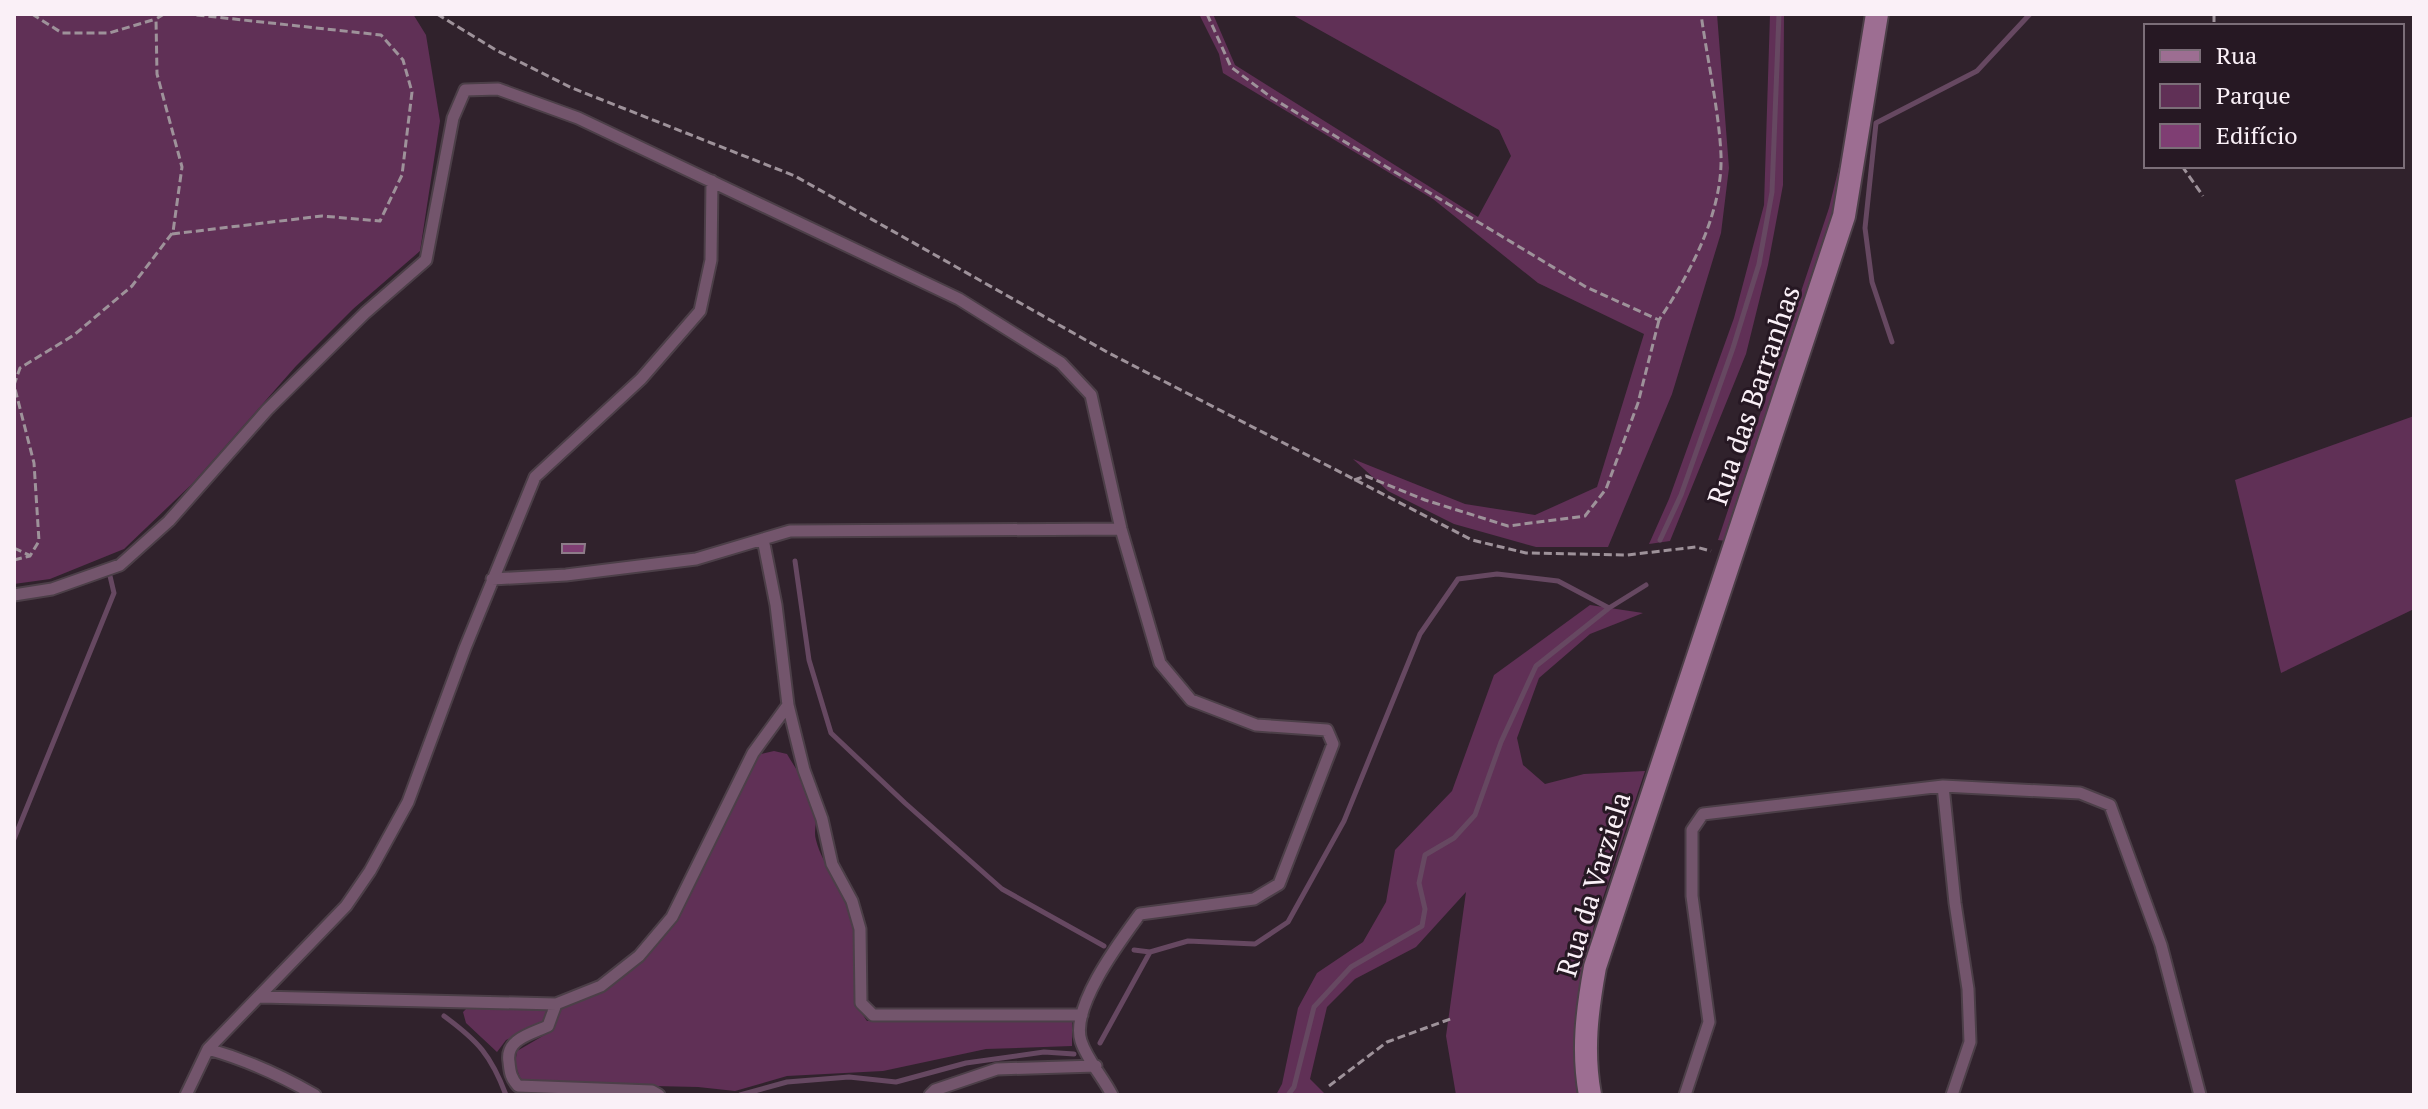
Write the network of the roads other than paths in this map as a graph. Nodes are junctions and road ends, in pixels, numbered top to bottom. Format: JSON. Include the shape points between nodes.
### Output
{"nodes":[{"id":1,"x":1877,"y":14,"type":"edge"},
{"id":2,"x":712,"y":181,"type":"junction"},
{"id":3,"x":1121,"y":529,"type":"junction"},
{"id":4,"x":763,"y":539,"type":"junction"},
{"id":5,"x":492,"y":579,"type":"junction"},
{"id":6,"x":14,"y":595,"type":"edge"},
{"id":7,"x":788,"y":705,"type":"junction"},
{"id":8,"x":1943,"y":786,"type":"junction"},
{"id":9,"x":1654,"y":787,"type":"joint"},
{"id":10,"x":260,"y":997,"type":"junction"},
{"id":11,"x":556,"y":1004,"type":"junction"},
{"id":12,"x":1082,"y":1015,"type":"junction"},
{"id":13,"x":208,"y":1049,"type":"junction"},
{"id":14,"x":1096,"y":1066,"type":"junction"},
{"id":15,"x":186,"y":1095,"type":"edge"},
{"id":16,"x":315,"y":1095,"type":"edge"},
{"id":17,"x":659,"y":1095,"type":"edge"},
{"id":18,"x":930,"y":1095,"type":"edge"},
{"id":19,"x":1112,"y":1095,"type":"edge"},
{"id":20,"x":1590,"y":1095,"type":"edge"},
{"id":21,"x":1685,"y":1095,"type":"edge"},
{"id":22,"x":1952,"y":1095,"type":"edge"},
{"id":23,"x":2200,"y":1095,"type":"edge"}],
"edges":[{"from":1,"to":9,"type":"main road","name":"Rua das Barranhas","via":[[1844,216]]},
{"from":2,"to":3,"type":"lane","via":[[959,299],[1061,363],[1091,395]]},
{"from":2,"to":5,"type":"lane","via":[[711,260],[700,311],[641,379],[535,477]]},
{"from":2,"to":6,"type":"lane","via":[[578,118],[498,89],[465,90],[453,118],[426,260],[278,399],[169,521],[120,565],[52,589]]},
{"from":3,"to":4,"type":"lane","via":[[790,531]]},
{"from":3,"to":12,"type":"lane","via":[[1160,663],[1191,700],[1256,725],[1327,730],[1333,744],[1279,884],[1254,899],[1140,914],[1102,967]]},
{"from":4,"to":5,"type":"lane","via":[[696,559]]},
{"from":4,"to":7,"type":"lane"},
{"from":5,"to":10,"type":"lane","via":[[408,802],[370,871],[346,906]]},
{"from":7,"to":11,"type":"lane","via":[[753,753],[672,917],[639,956],[601,986]]},
{"from":7,"to":12,"type":"lane","via":[[832,864],[860,929],[861,1003],[873,1015]]},
{"from":8,"to":21,"type":"lane","via":[[1703,814],[1692,830],[1692,896],[1709,1022]]},
{"from":8,"to":22,"type":"lane","via":[[1970,1042]]},
{"from":8,"to":23,"type":"lane","via":[[2080,793],[2110,805],[2161,945]]},
{"from":9,"to":20,"type":"main road","name":"Rua da Varziela","via":[[1595,967],[1585,1046]]},
{"from":10,"to":11,"type":"lane"},
{"from":10,"to":13,"type":"lane"},
{"from":11,"to":17,"type":"lane","via":[[548,1026],[513,1043],[507,1053],[511,1078],[518,1086]]},
{"from":12,"to":14,"type":"lane","via":[[1080,1039]]},
{"from":13,"to":15,"type":"lane"},
{"from":13,"to":16,"type":"lane","via":[[246,1060]]},
{"from":14,"to":18,"type":"lane","via":[[997,1069]]},
{"from":14,"to":19,"type":"lane"}]}
